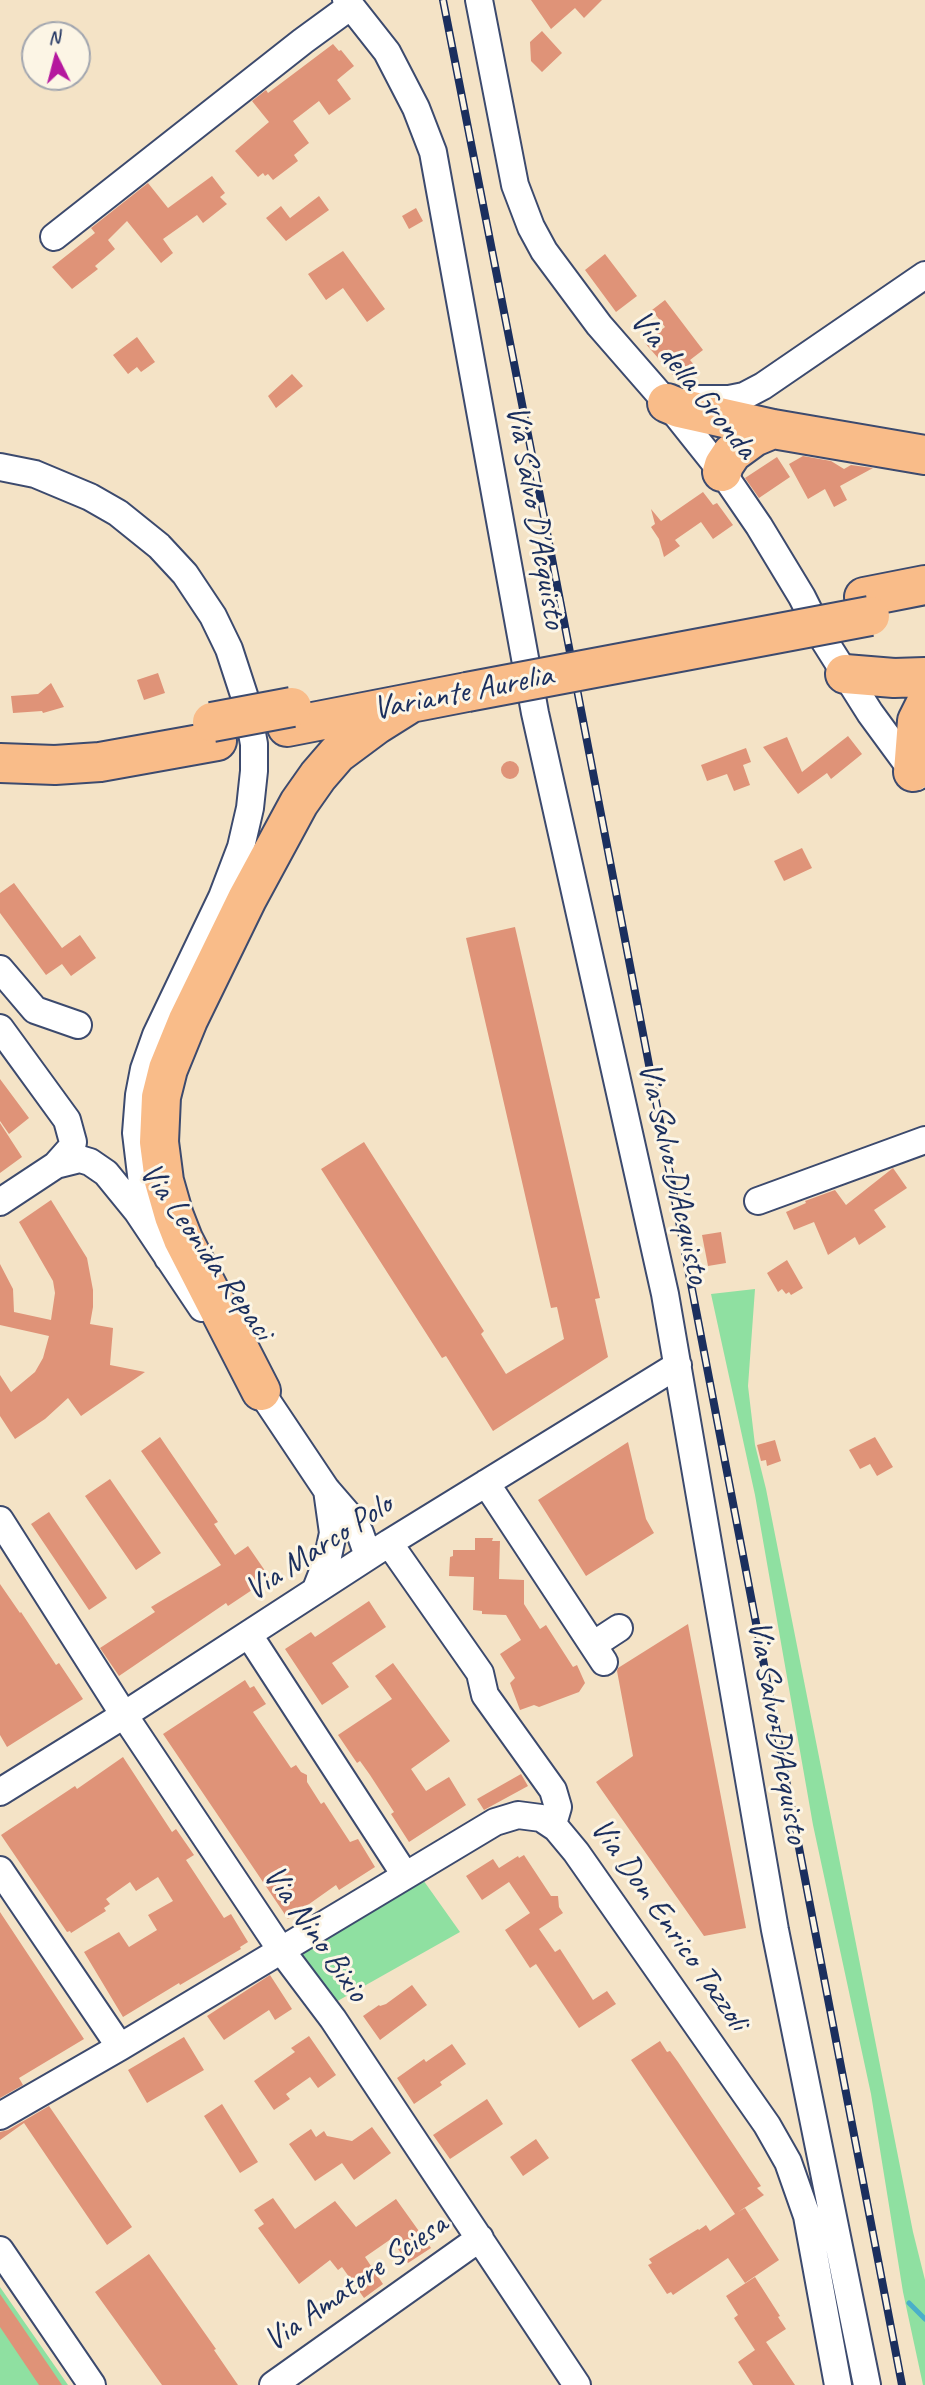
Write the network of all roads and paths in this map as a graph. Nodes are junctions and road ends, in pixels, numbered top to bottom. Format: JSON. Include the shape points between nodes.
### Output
{"nodes":[{"id":1,"x":479,"y":0,"type":"edge"},
{"id":2,"x":349,"y":3,"type":"edge"},
{"id":3,"x":54,"y":237,"type":"dead end"},
{"id":4,"x":925,"y":275,"type":"edge"},
{"id":5,"x":664,"y":400,"type":"junction"},
{"id":6,"x":773,"y":429,"type":"junction"},
{"id":7,"x":925,"y":454,"type":"edge"},
{"id":8,"x":0,"y":467,"type":"edge"},
{"id":9,"x":722,"y":472,"type":"junction"},
{"id":10,"x":925,"y":585,"type":"edge"},
{"id":11,"x":925,"y":605,"type":"edge"},
{"id":12,"x":867,"y":606,"type":"junction"},
{"id":13,"x":845,"y":674,"type":"junction"},
{"id":14,"x":925,"y":677,"type":"edge"},
{"id":15,"x":466,"y":682,"type":"junction"},
{"id":16,"x":411,"y":703,"type":"junction"},
{"id":17,"x":925,"y":705,"type":"edge"},
{"id":18,"x":290,"y":717,"type":"junction"},
{"id":19,"x":214,"y":732,"type":"junction"},
{"id":20,"x":0,"y":744,"type":"edge"},
{"id":21,"x":0,"y":763,"type":"edge"},
{"id":22,"x":919,"y":779,"type":"edge"},
{"id":23,"x":0,"y":969,"type":"edge"},
{"id":24,"x":78,"y":1025,"type":"dead end"},
{"id":25,"x":0,"y":1028,"type":"edge"},
{"id":26,"x":925,"y":1140,"type":"edge"},
{"id":27,"x":57,"y":1165,"type":"junction"},
{"id":28,"x":758,"y":1201,"type":"dead end"},
{"id":29,"x":0,"y":1202,"type":"edge"},
{"id":30,"x":168,"y":1258,"type":"junction"},
{"id":31,"x":678,"y":1365,"type":"junction"},
{"id":32,"x":261,"y":1391,"type":"junction"},
{"id":33,"x":486,"y":1483,"type":"junction"},
{"id":34,"x":339,"y":1518,"type":"junction"},
{"id":35,"x":0,"y":1520,"type":"edge"},
{"id":36,"x":419,"y":1525,"type":"junction"},
{"id":37,"x":370,"y":1555,"type":"junction"},
{"id":38,"x":316,"y":1590,"type":"junction"},
{"id":39,"x":619,"y":1628,"type":"dead end"},
{"id":40,"x":249,"y":1635,"type":"junction"},
{"id":41,"x":124,"y":1715,"type":"junction"},
{"id":42,"x":0,"y":1792,"type":"edge"},
{"id":43,"x":553,"y":1824,"type":"junction"},
{"id":44,"x":0,"y":1870,"type":"edge"},
{"id":45,"x":405,"y":1875,"type":"junction"},
{"id":46,"x":281,"y":1950,"type":"junction"},
{"id":47,"x":120,"y":2047,"type":"junction"},
{"id":48,"x":0,"y":2116,"type":"edge"},
{"id":49,"x":480,"y":2238,"type":"junction"},
{"id":50,"x":0,"y":2249,"type":"edge"},
{"id":51,"x":92,"y":2385,"type":"edge"},
{"id":52,"x":273,"y":2385,"type":"edge"},
{"id":53,"x":577,"y":2385,"type":"edge"},
{"id":54,"x":838,"y":2385,"type":"edge"},
{"id":55,"x":867,"y":2385,"type":"edge"}],
"edges":[{"from":1,"to":5,"type":"street","name":"Via della Gronda","via":[[515,185],[531,227],[599,325]]},
{"from":2,"to":3,"type":"street"},
{"from":2,"to":31,"type":"street","name":"Via Salvo D'Acquisto","via":[[387,52],[433,152],[535,713]]},
{"from":4,"to":5,"type":"street","via":[[744,396]]},
{"from":5,"to":6,"type":"highway","via":[[679,408]]},
{"from":5,"to":9,"type":"street","name":"Via della Gronda"},
{"from":6,"to":7,"type":"highway"},
{"from":6,"to":9,"type":"highway","via":[[732,453]]},
{"from":8,"to":30,"type":"street","via":[[43,477],[90,497],[159,547],[185,574],[213,616],[246,701],[254,771],[241,848],[156,1035],[139,1095],[136,1133],[142,1183]]},
{"from":9,"to":13,"type":"street","name":"Via della Gronda","via":[[759,526]]},
{"from":10,"to":12,"type":"highway","name":"Variante Aurelia"},
{"from":11,"to":12,"type":"highway","name":"Variante Aurelia"},
{"from":12,"to":15,"type":"highway","name":"Variante Aurelia"},
{"from":13,"to":14,"type":"highway"},
{"from":13,"to":22,"type":"street","name":"Via della Gronda"},
{"from":15,"to":16,"type":"highway","name":"Variante Aurelia"},
{"from":15,"to":18,"type":"highway","name":"Variante Aurelia"},
{"from":16,"to":18,"type":"highway","name":"Variante Aurelia"},
{"from":16,"to":32,"type":"highway","via":[[337,754],[299,803],[188,1020],[161,1097],[159,1142],[174,1216]]},
{"from":17,"to":22,"type":"highway","via":[[917,721]]},
{"from":18,"to":19,"type":"highway","name":"Variante Aurelia"},
{"from":19,"to":20,"type":"highway","name":"Variante Aurelia","via":[[31,746]]},
{"from":19,"to":21,"type":"highway","name":"Variante Aurelia","via":[[100,762]]},
{"from":23,"to":24,"type":"street","via":[[34,1010]]},
{"from":25,"to":27,"type":"street","via":[[73,1134],[72,1147]]},
{"from":26,"to":28,"type":"street"},
{"from":27,"to":29,"type":"street"},
{"from":27,"to":30,"type":"street","name":"Via Leonida Repaci","via":[[80,1159],[106,1173]]},
{"from":30,"to":32,"type":"street","name":"Via Leonida Repaci"},
{"from":31,"to":33,"type":"street","name":"Via Marco Polo"},
{"from":31,"to":55,"type":"street","name":"Via Salvo D'Acquisto","via":[[775,1930]]},
{"from":32,"to":34,"type":"street","name":"Via Leonida Repaci","via":[[326,1489]]},
{"from":33,"to":36,"type":"street","name":"Via Marco Polo"},
{"from":33,"to":39,"type":"street","via":[[599,1653]]},
{"from":34,"to":36,"type":"street","via":[[380,1527]]},
{"from":34,"to":37,"type":"street","via":[[360,1533]]},
{"from":34,"to":38,"type":"street"},
{"from":35,"to":41,"type":"street","name":"Via Nino Bixio"},
{"from":36,"to":37,"type":"street","name":"Via Marco Polo"},
{"from":37,"to":38,"type":"street","name":"Via Marco Polo"},
{"from":37,"to":43,"type":"street","via":[[480,1673],[485,1695],[553,1790],[558,1807]]},
{"from":38,"to":40,"type":"street","name":"Via Marco Polo"},
{"from":40,"to":41,"type":"street","name":"Via Marco Polo"},
{"from":40,"to":45,"type":"street"},
{"from":41,"to":42,"type":"street","name":"Via Marco Polo"},
{"from":41,"to":46,"type":"street","name":"Via Nino Bixio"},
{"from":43,"to":45,"type":"street","name":"Via Don Enrico Tazzoli","via":[[527,1816],[502,1818]]},
{"from":43,"to":54,"type":"street","name":"Via Don Enrico Tazzoli","via":[[767,2125],[788,2162],[807,2217]]},
{"from":44,"to":47,"type":"street"},
{"from":45,"to":46,"type":"street","name":"Via Don Enrico Tazzoli"},
{"from":46,"to":47,"type":"street","name":"Via Don Enrico Tazzoli"},
{"from":46,"to":49,"type":"street","name":"Via Nino Bixio","via":[[333,2019]]},
{"from":47,"to":48,"type":"street","name":"Via Don Enrico Tazzoli"},
{"from":49,"to":52,"type":"street","name":"Via Amatore Sciesa"},
{"from":49,"to":53,"type":"street","name":"Via Nino Bixio"},
{"from":50,"to":51,"type":"street"}]}
